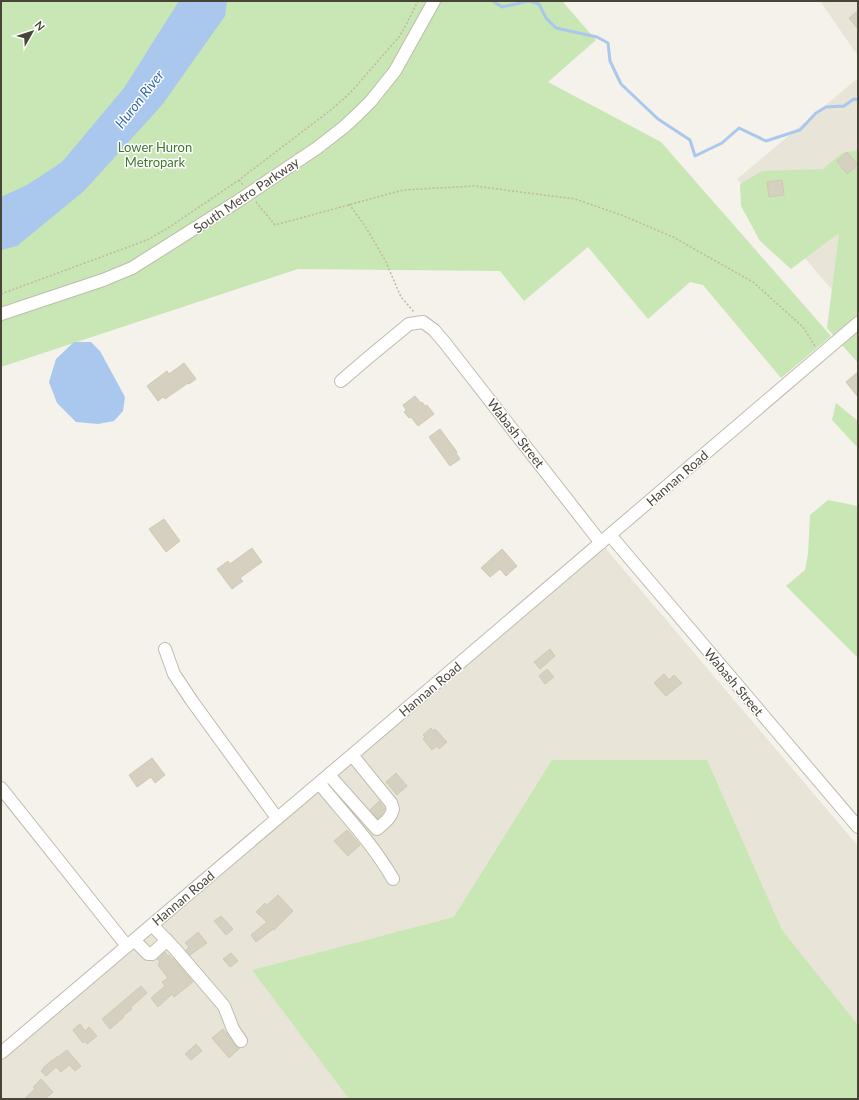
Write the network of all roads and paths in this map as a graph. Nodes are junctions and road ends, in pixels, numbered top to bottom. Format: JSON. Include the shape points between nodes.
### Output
{"nodes":[{"id":1,"x":418,"y":1,"type":"edge"},
{"id":2,"x":434,"y":1,"type":"edge"},
{"id":3,"x":239,"y":180,"type":"junction"},
{"id":4,"x":249,"y":194,"type":"junction"},
{"id":5,"x":349,"y":204,"type":"junction"},
{"id":6,"x":1,"y":294,"type":"edge"},
{"id":7,"x":1,"y":314,"type":"edge"},
{"id":8,"x":423,"y":322,"type":"junction"},
{"id":9,"x":858,"y":323,"type":"edge"},
{"id":10,"x":822,"y":354,"type":"junction"},
{"id":11,"x":341,"y":382,"type":"dead end"},
{"id":12,"x":606,"y":539,"type":"junction"},
{"id":13,"x":165,"y":649,"type":"dead end"},
{"id":14,"x":352,"y":756,"type":"junction"},
{"id":15,"x":329,"y":775,"type":"junction"},
{"id":16,"x":319,"y":783,"type":"junction"},
{"id":17,"x":1,"y":788,"type":"edge"},
{"id":18,"x":277,"y":818,"type":"junction"},
{"id":19,"x":856,"y":820,"type":"edge"},
{"id":20,"x":393,"y":879,"type":"dead end"},
{"id":21,"x":152,"y":925,"type":"junction"},
{"id":22,"x":167,"y":940,"type":"junction"},
{"id":23,"x":130,"y":943,"type":"junction"},
{"id":24,"x":241,"y":1041,"type":"dead end"},
{"id":25,"x":1,"y":1052,"type":"edge"}],
"edges":[{"from":1,"to":3,"type":"path","via":[[399,37],[350,93]]},
{"from":2,"to":4,"type":"street","name":"South Metro Parkway","via":[[395,71],[371,101],[317,148]]},
{"from":3,"to":4,"type":"path"},
{"from":3,"to":6,"type":"path","via":[[147,240]]},
{"from":4,"to":5,"type":"path","via":[[275,225]]},
{"from":4,"to":7,"type":"street","name":"South Metro Parkway","via":[[132,268]]},
{"from":5,"to":8,"type":"path","via":[[385,260],[401,297]]},
{"from":5,"to":10,"type":"path","via":[[403,190],[474,186],[575,199],[624,216],[672,237],[753,282],[803,327]]},
{"from":8,"to":11,"type":"street","via":[[409,324]]},
{"from":8,"to":12,"type":"street","name":"Wabash Street","via":[[445,343]]},
{"from":9,"to":10,"type":"street","name":"Hannan Road"},
{"from":10,"to":12,"type":"street","name":"Hannan Road"},
{"from":12,"to":14,"type":"street","name":"Hannan Road"},
{"from":12,"to":19,"type":"street","name":"Wabash Street"},
{"from":13,"to":18,"type":"street","via":[[174,674]]},
{"from":14,"to":15,"type":"street","name":"Hannan Road"},
{"from":14,"to":15,"type":"street","via":[[391,803],[391,816],[377,830]]},
{"from":15,"to":16,"type":"street","name":"Hannan Road"},
{"from":16,"to":18,"type":"street","name":"Hannan Road"},
{"from":16,"to":20,"type":"street","via":[[382,859]]},
{"from":17,"to":23,"type":"street"},
{"from":18,"to":21,"type":"street","name":"Hannan Road"},
{"from":21,"to":22,"type":"street"},
{"from":21,"to":23,"type":"street","name":"Hannan Road"},
{"from":22,"to":23,"type":"street","via":[[152,954]]},
{"from":22,"to":24,"type":"street","via":[[224,1006]]},
{"from":23,"to":25,"type":"street","name":"Hannan Road"}]}
